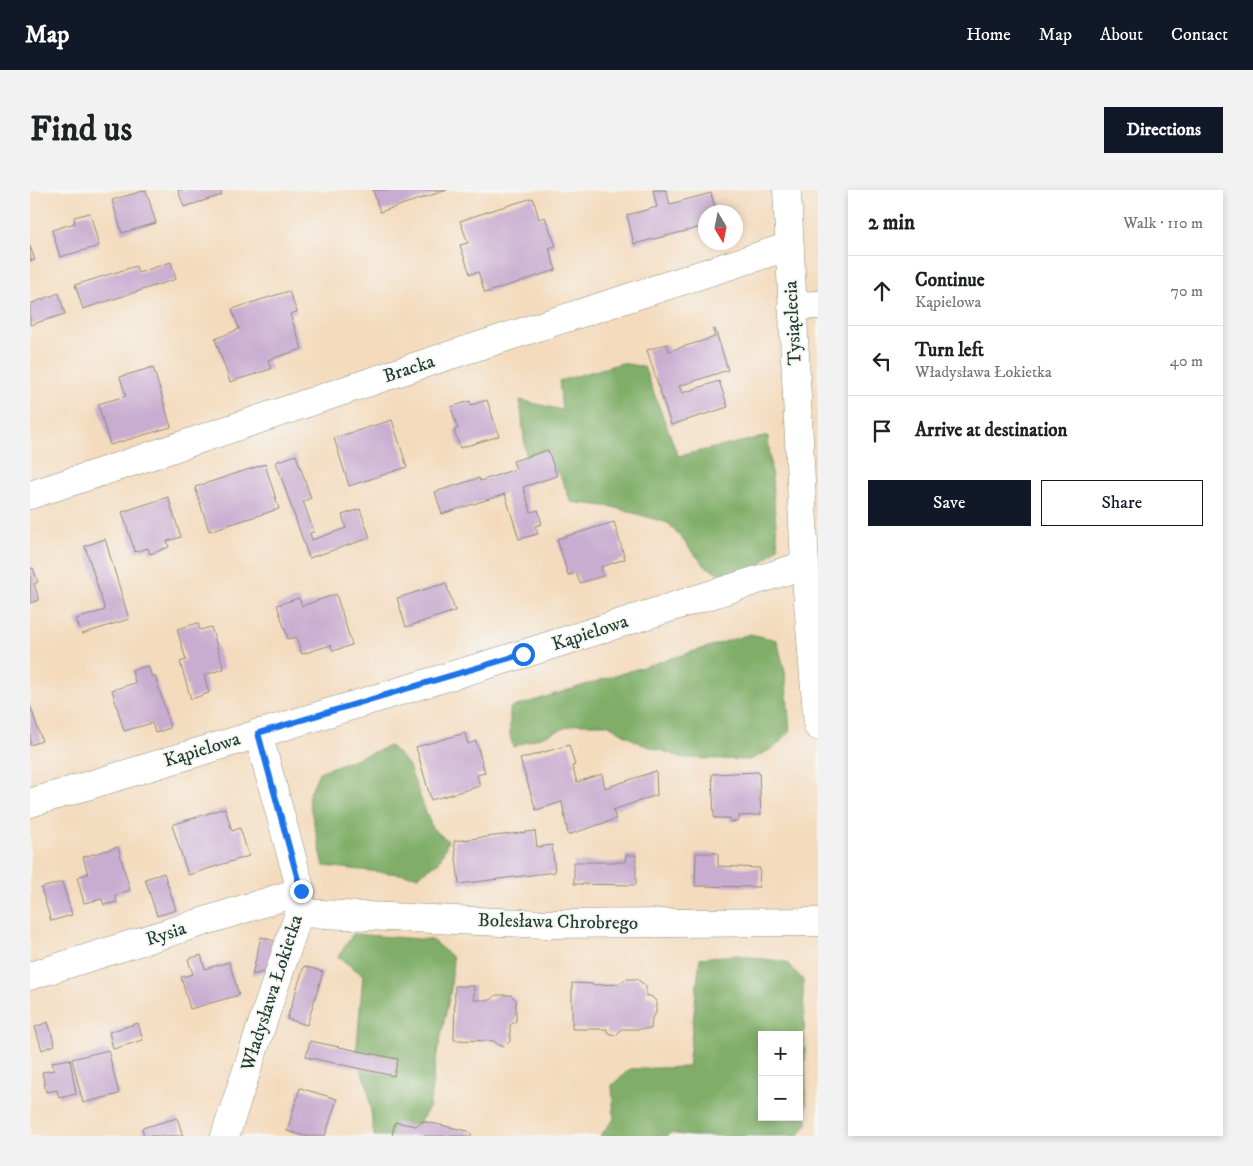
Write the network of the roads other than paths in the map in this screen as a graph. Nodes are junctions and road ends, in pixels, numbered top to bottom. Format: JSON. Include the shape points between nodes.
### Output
{"nodes":[{"id":1,"x":787,"y":190,"type":"edge"},
{"id":2,"x":790,"y":246,"type":"junction"},
{"id":3,"x":805,"y":305,"type":"edge"},
{"id":4,"x":30,"y":495,"type":"edge"},
{"id":5,"x":805,"y":565,"type":"junction"},
{"id":6,"x":818,"y":726,"type":"edge"},
{"id":7,"x":258,"y":733,"type":"junction"},
{"id":8,"x":30,"y":803,"type":"edge"},
{"id":9,"x":300,"y":902,"type":"junction"},
{"id":10,"x":818,"y":922,"type":"edge"},
{"id":11,"x":30,"y":976,"type":"edge"},
{"id":12,"x":225,"y":1136,"type":"edge"}],
"edges":[{"from":1,"to":2,"type":"street","name":"Tysiąclecia"},
{"from":2,"to":3,"type":"street","name":"Tysiąclecia"},
{"from":2,"to":4,"type":"street","name":"Bracka"},
{"from":3,"to":5,"type":"street","name":"Tysiąclecia"},
{"from":5,"to":6,"type":"street","name":"Tysiąclecia"},
{"from":5,"to":7,"type":"street","name":"Kąpielowa"},
{"from":7,"to":8,"type":"street","name":"Kąpielowa"},
{"from":7,"to":9,"type":"street","name":"Władysława Łokietka"},
{"from":9,"to":10,"type":"street","name":"Bolesława Chrobrego","via":[[546,924]]},
{"from":9,"to":11,"type":"street","name":"Rysia"},
{"from":9,"to":12,"type":"street","name":"Władysława Łokietka"}]}
